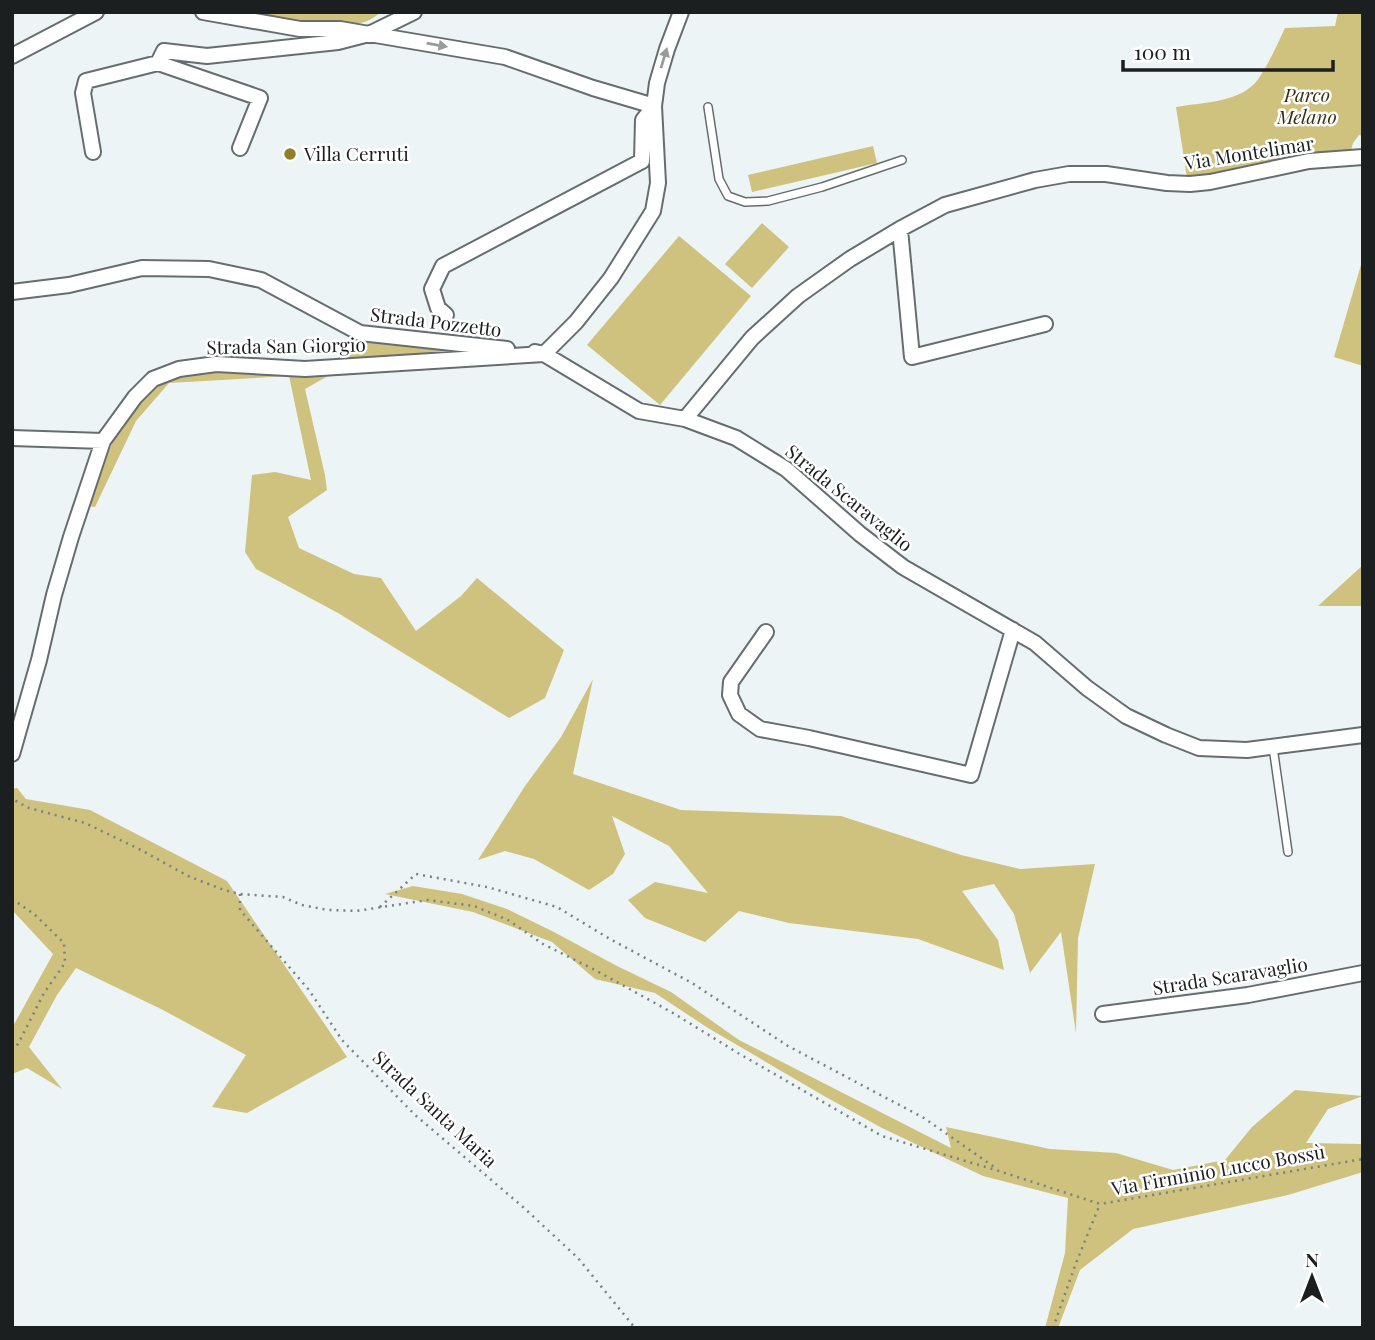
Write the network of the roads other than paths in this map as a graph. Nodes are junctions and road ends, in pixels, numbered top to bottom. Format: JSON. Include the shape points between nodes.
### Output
{"nodes":[{"id":1,"x":96,"y":12,"type":"edge"},
{"id":2,"x":203,"y":12,"type":"edge"},
{"id":3,"x":414,"y":12,"type":"edge"},
{"id":4,"x":681,"y":12,"type":"edge"},
{"id":5,"x":369,"y":34,"type":"junction"},
{"id":6,"x":29,"y":47,"type":"junction"},
{"id":7,"x":12,"y":48,"type":"edge"},
{"id":8,"x":12,"y":56,"type":"edge"},
{"id":9,"x":158,"y":62,"type":"junction"},
{"id":10,"x":654,"y":106,"type":"junction"},
{"id":11,"x":708,"y":107,"type":"dead end"},
{"id":12,"x":240,"y":148,"type":"dead end"},
{"id":13,"x":93,"y":152,"type":"dead end"},
{"id":14,"x":1363,"y":157,"type":"edge"},
{"id":15,"x":902,"y":160,"type":"dead end"},
{"id":16,"x":900,"y":229,"type":"junction"},
{"id":17,"x":12,"y":292,"type":"edge"},
{"id":18,"x":446,"y":315,"type":"dead end"},
{"id":19,"x":1045,"y":324,"type":"dead end"},
{"id":20,"x":544,"y":354,"type":"junction"},
{"id":21,"x":685,"y":419,"type":"junction"},
{"id":22,"x":12,"y":438,"type":"edge"},
{"id":23,"x":103,"y":441,"type":"junction"},
{"id":24,"x":1013,"y":630,"type":"junction"},
{"id":25,"x":766,"y":632,"type":"dead end"},
{"id":26,"x":1363,"y":735,"type":"edge"},
{"id":27,"x":1273,"y":747,"type":"junction"},
{"id":28,"x":12,"y":754,"type":"edge"},
{"id":29,"x":1288,"y":852,"type":"dead end"},
{"id":30,"x":1363,"y":973,"type":"edge"},
{"id":31,"x":1102,"y":1014,"type":"dead end"}],
"edges":[{"from":1,"to":6,"type":"street"},
{"from":2,"to":5,"type":"street","via":[[300,29]]},
{"from":3,"to":5,"type":"street"},
{"from":10,"to":4,"type":"street","name":"Strada Pozzetto","one_way":true,"via":[[667,48]]},
{"from":5,"to":9,"type":"street","via":[[338,42],[208,56],[164,51]]},
{"from":5,"to":10,"type":"street","one_way":true,"via":[[505,57]]},
{"from":6,"to":7,"type":"street"},
{"from":6,"to":8,"type":"street"},
{"from":9,"to":12,"type":"street","via":[[260,97]]},
{"from":9,"to":13,"type":"street","via":[[86,81],[83,93]]},
{"from":10,"to":18,"type":"street","name":"Strada Pozzetto","via":[[643,120],[642,160],[443,266],[432,289],[438,308]]},
{"from":10,"to":20,"type":"street","name":"Strada Pozzetto","via":[[658,183],[653,211],[611,278]]},
{"from":11,"to":15,"type":"lane","via":[[719,179],[728,196],[745,202],[822,187]]},
{"from":14,"to":16,"type":"street","name":"Via Montelimar","via":[[1190,184],[1069,174],[945,205]]},
{"from":16,"to":19,"type":"street","via":[[912,356]]},
{"from":16,"to":21,"type":"street","name":"Via Montelimar","via":[[798,296],[752,338]]},
{"from":17,"to":20,"type":"street","name":"Strada Pozzetto","via":[[142,268],[209,269],[261,279],[360,333]]},
{"from":20,"to":21,"type":"street","name":"Strada Scaravaglio","via":[[639,411]]},
{"from":20,"to":23,"type":"street","name":"Strada San Giorgio","via":[[305,369],[216,364],[179,369],[153,379]]},
{"from":21,"to":24,"type":"street","name":"Strada Scaravaglio","via":[[736,438],[786,469],[903,567]]},
{"from":22,"to":23,"type":"street"},
{"from":23,"to":28,"type":"street","name":"Strada San Giorgio","via":[[64,560]]},
{"from":24,"to":25,"type":"street","via":[[971,775],[760,729],[739,714],[730,695],[731,682]]},
{"from":24,"to":27,"type":"street","name":"Strada Scaravaglio","via":[[1126,716],[1166,735],[1199,748]]},
{"from":26,"to":27,"type":"street","name":"Strada Scaravaglio"},
{"from":27,"to":29,"type":"lane"},
{"from":30,"to":31,"type":"street","name":"Strada Scaravaglio","via":[[1248,995]]}]}
